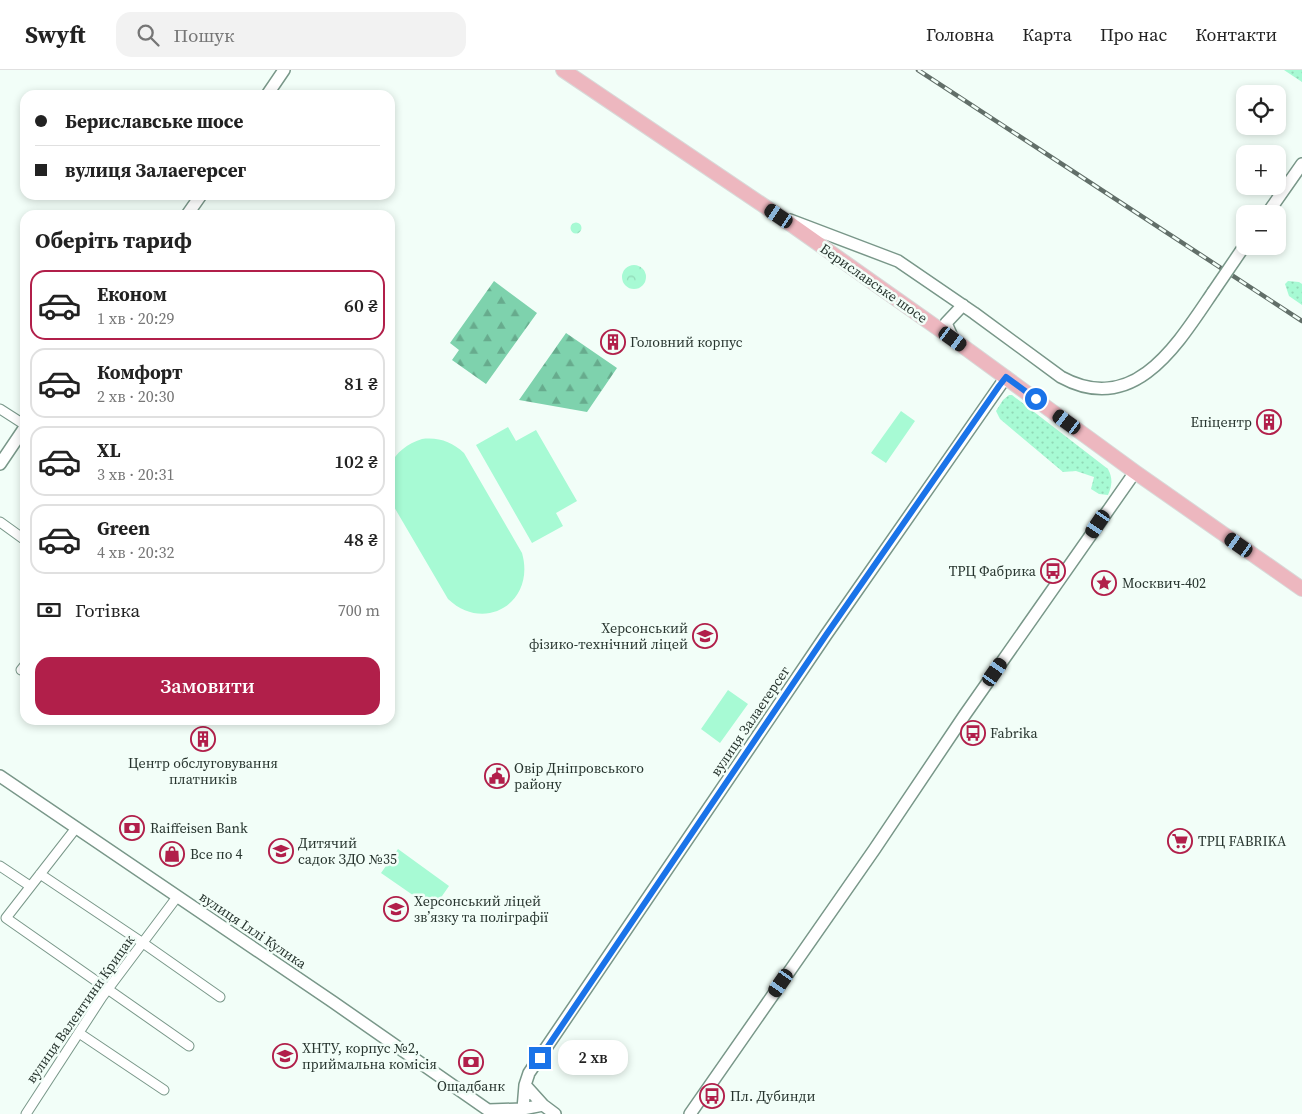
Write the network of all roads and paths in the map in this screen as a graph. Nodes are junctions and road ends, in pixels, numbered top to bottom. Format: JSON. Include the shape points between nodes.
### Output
{"nodes":[{"id":1,"x":284,"y":70,"type":"edge"},
{"id":2,"x":563,"y":70,"type":"edge"},
{"id":3,"x":270,"y":90,"type":"edge"},
{"id":4,"x":1302,"y":164,"type":"edge"},
{"id":5,"x":1273,"y":205,"type":"edge"},
{"id":6,"x":779,"y":216,"type":"junction"},
{"id":7,"x":1238,"y":255,"type":"edge"},
{"id":8,"x":963,"y":305,"type":"junction"},
{"id":9,"x":953,"y":339,"type":"junction"},
{"id":10,"x":1006,"y":377,"type":"junction"},
{"id":11,"x":0,"y":409,"type":"edge"},
{"id":12,"x":20,"y":423,"type":"edge"},
{"id":13,"x":20,"y":434,"type":"edge"},
{"id":14,"x":0,"y":464,"type":"edge"},
{"id":15,"x":1135,"y":472,"type":"junction"},
{"id":16,"x":0,"y":522,"type":"edge"},
{"id":17,"x":20,"y":536,"type":"edge"},
{"id":18,"x":1302,"y":589,"type":"edge"},
{"id":19,"x":0,"y":776,"type":"edge"},
{"id":20,"x":76,"y":828,"type":"junction"},
{"id":21,"x":0,"y":866,"type":"edge"},
{"id":22,"x":40,"y":874,"type":"junction"},
{"id":23,"x":30,"y":886,"type":"junction"},
{"id":24,"x":177,"y":897,"type":"junction"},
{"id":25,"x":143,"y":943,"type":"junction"},
{"id":26,"x":108,"y":989,"type":"junction"},
{"id":27,"x":220,"y":997,"type":"dead end"},
{"id":28,"x":78,"y":1033,"type":"junction"},
{"id":29,"x":189,"y":1046,"type":"dead end"},
{"id":30,"x":525,"y":1086,"type":"junction"},
{"id":31,"x":164,"y":1090,"type":"dead end"},
{"id":32,"x":543,"y":1105,"type":"junction"},
{"id":33,"x":522,"y":1111,"type":"edge"},
{"id":34,"x":488,"y":1112,"type":"edge"},
{"id":35,"x":507,"y":1112,"type":"edge"},
{"id":36,"x":690,"y":1113,"type":"edge"},
{"id":37,"x":26,"y":1114,"type":"edge"},
{"id":38,"x":555,"y":1114,"type":"edge"}],
"edges":[{"from":1,"to":3,"type":"main road"},
{"from":2,"to":6,"type":"main road","name":"Бериславське шосе"},
{"from":4,"to":5,"type":"main road"},
{"from":6,"to":8,"type":"main road","via":[[898,262]]},
{"from":6,"to":9,"type":"main road","name":"Бериславське шосе"},
{"from":7,"to":8,"type":"main road","bridge":true,"via":[[1172,348],[1140,377],[1113,389],[1089,389],[1061,377]]},
{"from":8,"to":9,"type":"main road","via":[[946,323]]},
{"from":9,"to":10,"type":"main road","name":"Бериславське шосе"},
{"from":10,"to":15,"type":"main road","name":"Бериславське шосе"},
{"from":10,"to":30,"type":"main road","name":"вулиця Залаегерсег","via":[[560,1027],[529,1073]]},
{"from":11,"to":12,"type":"street"},
{"from":13,"to":14,"type":"main road"},
{"from":15,"to":18,"type":"main road","name":"Бериславське шосе"},
{"from":15,"to":36,"type":"main road"},
{"from":16,"to":17,"type":"street"},
{"from":19,"to":20,"type":"main road","name":"вулиця Іллі Кулика"},
{"from":20,"to":22,"type":"street"},
{"from":20,"to":24,"type":"main road","name":"вулиця Іллі Кулика"},
{"from":21,"to":23,"type":"street"},
{"from":22,"to":23,"type":"street"},
{"from":22,"to":25,"type":"street"},
{"from":23,"to":26,"type":"street","via":[[6,918]]},
{"from":24,"to":25,"type":"street","name":"вулиця Валентини Крицак"},
{"from":24,"to":34,"type":"main road","name":"вулиця Іллі Кулика"},
{"from":25,"to":26,"type":"street","name":"вулиця Валентини Крицак"},
{"from":25,"to":27,"type":"street"},
{"from":26,"to":28,"type":"street","name":"вулиця Валентини Крицак"},
{"from":26,"to":29,"type":"street"},
{"from":28,"to":31,"type":"street"},
{"from":28,"to":37,"type":"street","name":"вулиця Валентини Крицак"},
{"from":30,"to":32,"type":"main road"},
{"from":30,"to":33,"type":"main road"},
{"from":30,"to":35,"type":"main road"},
{"from":32,"to":33,"type":"main road"},
{"from":32,"to":38,"type":"main road"},
{"from":33,"to":35,"type":"main road"},
{"from":34,"to":35,"type":"main road"}]}
